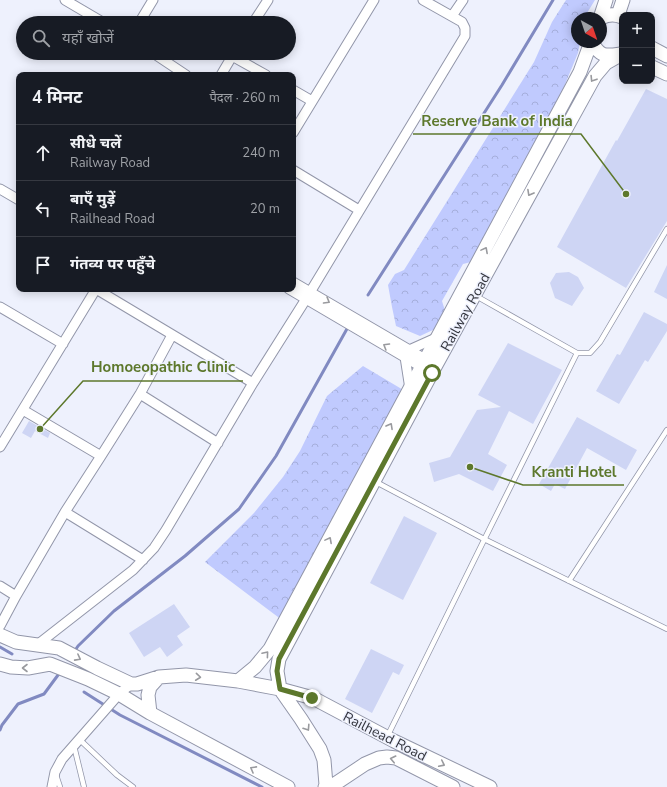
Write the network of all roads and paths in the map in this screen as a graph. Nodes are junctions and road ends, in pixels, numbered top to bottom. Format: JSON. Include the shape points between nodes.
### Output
{"nodes":[{"id":1,"x":65,"y":0,"type":"edge"},
{"id":2,"x":153,"y":0,"type":"edge"},
{"id":3,"x":268,"y":0,"type":"edge"},
{"id":4,"x":374,"y":0,"type":"edge"},
{"id":5,"x":423,"y":0,"type":"edge"},
{"id":6,"x":463,"y":0,"type":"edge"},
{"id":7,"x":606,"y":0,"type":"edge"},
{"id":8,"x":623,"y":0,"type":"edge"},
{"id":9,"x":603,"y":12,"type":"edge"},
{"id":10,"x":621,"y":12,"type":"edge"},
{"id":11,"x":607,"y":15,"type":"edge"},
{"id":12,"x":92,"y":16,"type":"edge"},
{"id":13,"x":143,"y":16,"type":"edge"},
{"id":14,"x":258,"y":16,"type":"edge"},
{"id":15,"x":452,"y":16,"type":"junction"},
{"id":16,"x":619,"y":16,"type":"edge"},
{"id":17,"x":590,"y":48,"type":"edge"},
{"id":18,"x":595,"y":48,"type":"edge"},
{"id":19,"x":655,"y":50,"type":"edge"},
{"id":20,"x":619,"y":54,"type":"edge"},
{"id":21,"x":619,"y":56,"type":"edge"},
{"id":22,"x":667,"y":56,"type":"edge"},
{"id":23,"x":164,"y":60,"type":"edge"},
{"id":24,"x":230,"y":60,"type":"edge"},
{"id":25,"x":242,"y":60,"type":"edge"},
{"id":26,"x":655,"y":68,"type":"edge"},
{"id":27,"x":182,"y":72,"type":"edge"},
{"id":28,"x":223,"y":72,"type":"edge"},
{"id":29,"x":261,"y":72,"type":"edge"},
{"id":30,"x":667,"y":74,"type":"edge"},
{"id":31,"x":296,"y":92,"type":"edge"},
{"id":32,"x":312,"y":101,"type":"junction"},
{"id":33,"x":296,"y":128,"type":"edge"},
{"id":34,"x":296,"y":172,"type":"edge"},
{"id":35,"x":0,"y":189,"type":"edge"},
{"id":36,"x":16,"y":198,"type":"edge"},
{"id":37,"x":359,"y":210,"type":"junction"},
{"id":38,"x":666,"y":232,"type":"edge"},
{"id":39,"x":296,"y":285,"type":"edge"},
{"id":40,"x":94,"y":292,"type":"edge"},
{"id":41,"x":101,"y":292,"type":"edge"},
{"id":42,"x":296,"y":292,"type":"edge"},
{"id":43,"x":474,"y":295,"type":"junction"},
{"id":44,"x":308,"y":296,"type":"junction"},
{"id":45,"x":0,"y":307,"type":"edge"},
{"id":46,"x":172,"y":335,"type":"junction"},
{"id":47,"x":438,"y":337,"type":"junction"},
{"id":48,"x":63,"y":344,"type":"junction"},
{"id":49,"x":407,"y":353,"type":"junction"},
{"id":50,"x":577,"y":354,"type":"junction"},
{"id":51,"x":429,"y":366,"type":"junction"},
{"id":52,"x":253,"y":383,"type":"junction"},
{"id":53,"x":410,"y":389,"type":"junction"},
{"id":54,"x":140,"y":394,"type":"junction"},
{"id":55,"x":23,"y":410,"type":"junction"},
{"id":56,"x":667,"y":430,"type":"edge"},
{"id":57,"x":218,"y":443,"type":"junction"},
{"id":58,"x":0,"y":447,"type":"edge"},
{"id":59,"x":101,"y":456,"type":"junction"},
{"id":60,"x":374,"y":482,"type":"junction"},
{"id":61,"x":65,"y":512,"type":"junction"},
{"id":62,"x":484,"y":539,"type":"junction"},
{"id":63,"x":143,"y":560,"type":"junction"},
{"id":64,"x":569,"y":581,"type":"junction"},
{"id":65,"x":0,"y":586,"type":"edge"},
{"id":66,"x":309,"y":590,"type":"junction"},
{"id":67,"x":16,"y":596,"type":"junction"},
{"id":68,"x":0,"y":626,"type":"edge"},
{"id":69,"x":667,"y":629,"type":"edge"},
{"id":70,"x":0,"y":635,"type":"edge"},
{"id":71,"x":37,"y":645,"type":"junction"},
{"id":72,"x":0,"y":664,"type":"edge"},
{"id":73,"x":159,"y":677,"type":"junction"},
{"id":74,"x":238,"y":681,"type":"junction"},
{"id":75,"x":131,"y":684,"type":"junction"},
{"id":76,"x":280,"y":689,"type":"junction"},
{"id":77,"x":116,"y":698,"type":"junction"},
{"id":78,"x":150,"y":713,"type":"junction"},
{"id":79,"x":387,"y":737,"type":"junction"},
{"id":80,"x":76,"y":742,"type":"junction"},
{"id":81,"x":55,"y":772,"type":"junction"},
{"id":82,"x":326,"y":786,"type":"edge"},
{"id":83,"x":52,"y":787,"type":"edge"},
{"id":84,"x":60,"y":787,"type":"edge"},
{"id":85,"x":84,"y":787,"type":"edge"},
{"id":86,"x":133,"y":787,"type":"edge"},
{"id":87,"x":288,"y":787,"type":"edge"},
{"id":88,"x":453,"y":787,"type":"edge"},
{"id":89,"x":490,"y":787,"type":"edge"}],
"edges":[{"from":1,"to":12,"type":"street"},
{"from":2,"to":13,"type":"street"},
{"from":3,"to":14,"type":"street"},
{"from":4,"to":32,"type":"street"},
{"from":5,"to":15,"type":"street"},
{"from":6,"to":15,"type":"street"},
{"from":7,"to":9,"type":"main road"},
{"from":8,"to":10,"type":"main road"},
{"from":11,"to":16,"type":"main road"},
{"from":15,"to":37,"type":"street","via":[[462,22],[465,36]]},
{"from":47,"to":17,"type":"main road","one_way":true,"via":[[580,72]]},
{"from":18,"to":20,"type":"main road","via":[[607,56]]},
{"from":19,"to":22,"type":"main road"},
{"from":21,"to":43,"type":"main road","name":"Railway Road","one_way":true,"via":[[606,63],[594,76]]},
{"from":23,"to":27,"type":"street"},
{"from":24,"to":28,"type":"street"},
{"from":25,"to":29,"type":"street"},
{"from":26,"to":30,"type":"main road"},
{"from":31,"to":32,"type":"street"},
{"from":32,"to":33,"type":"street"},
{"from":34,"to":37,"type":"street"},
{"from":35,"to":36,"type":"street"},
{"from":37,"to":44,"type":"street"},
{"from":38,"to":50,"type":"lane","via":[[600,342],[590,353]]},
{"from":39,"to":44,"type":"street"},
{"from":40,"to":48,"type":"street"},
{"from":41,"to":46,"type":"street"},
{"from":42,"to":44,"type":"street"},
{"from":43,"to":50,"type":"lane"},
{"from":43,"to":51,"type":"main road","name":"Railway Road"},
{"from":44,"to":49,"type":"street"},
{"from":44,"to":52,"type":"street"},
{"from":45,"to":48,"type":"street"},
{"from":46,"to":52,"type":"street"},
{"from":46,"to":54,"type":"street"},
{"from":47,"to":49,"type":"street"},
{"from":47,"to":51,"type":"main road"},
{"from":48,"to":55,"type":"street"},
{"from":49,"to":51,"type":"street"},
{"from":49,"to":53,"type":"street"},
{"from":50,"to":62,"type":"lane"},
{"from":51,"to":53,"type":"main road"},
{"from":51,"to":60,"type":"main road","name":"Railway Road"},
{"from":52,"to":57,"type":"street"},
{"from":66,"to":53,"type":"main road","one_way":true},
{"from":54,"to":57,"type":"street"},
{"from":54,"to":59,"type":"street"},
{"from":55,"to":58,"type":"street"},
{"from":55,"to":59,"type":"street"},
{"from":56,"to":64,"type":"lane"},
{"from":57,"to":63,"type":"street","via":[[166,530]]},
{"from":59,"to":61,"type":"street"},
{"from":60,"to":62,"type":"lane"},
{"from":60,"to":66,"type":"main road","name":"Railway Road"},
{"from":61,"to":63,"type":"street"},
{"from":61,"to":67,"type":"street"},
{"from":62,"to":64,"type":"lane"},
{"from":62,"to":79,"type":"lane"},
{"from":63,"to":71,"type":"street"},
{"from":64,"to":69,"type":"lane"},
{"from":65,"to":67,"type":"street"},
{"from":74,"to":66,"type":"main road","one_way":true,"via":[[270,650]]},
{"from":66,"to":76,"type":"main road","name":"Railway Road","via":[[279,659],[277,671]]},
{"from":67,"to":68,"type":"street"},
{"from":70,"to":71,"type":"main road","via":[[16,642]]},
{"from":71,"to":75,"type":"main road","one_way":true,"via":[[59,648]]},
{"from":77,"to":72,"type":"main road","one_way":true,"via":[[88,679],[50,664],[28,668]]},
{"from":73,"to":74,"type":"main road","name":"Railhead Road","one_way":true,"via":[[186,676]]},
{"from":73,"to":75,"type":"main road","name":"Railhead Road"},
{"from":73,"to":78,"type":"main road","via":[[150,687],[148,695]]},
{"from":74,"to":76,"type":"main road","name":"Railhead Road"},
{"from":75,"to":77,"type":"street"},
{"from":76,"to":79,"type":"main road","name":"Railhead Road","via":[[312,698]]},
{"from":76,"to":82,"type":"main road","one_way":true,"via":[[320,749],[324,760]]},
{"from":77,"to":78,"type":"main road"},
{"from":77,"to":80,"type":"street"},
{"from":87,"to":78,"type":"main road","one_way":true},
{"from":79,"to":89,"type":"main road","name":"Railhead Road","one_way":true},
{"from":80,"to":81,"type":"street"},
{"from":80,"to":85,"type":"lane"},
{"from":80,"to":86,"type":"lane"},
{"from":81,"to":83,"type":"street"},
{"from":81,"to":84,"type":"lane"},
{"from":88,"to":82,"type":"main road","name":"Railhead Road","one_way":true,"via":[[396,758],[387,757],[365,764],[344,779]]}]}
